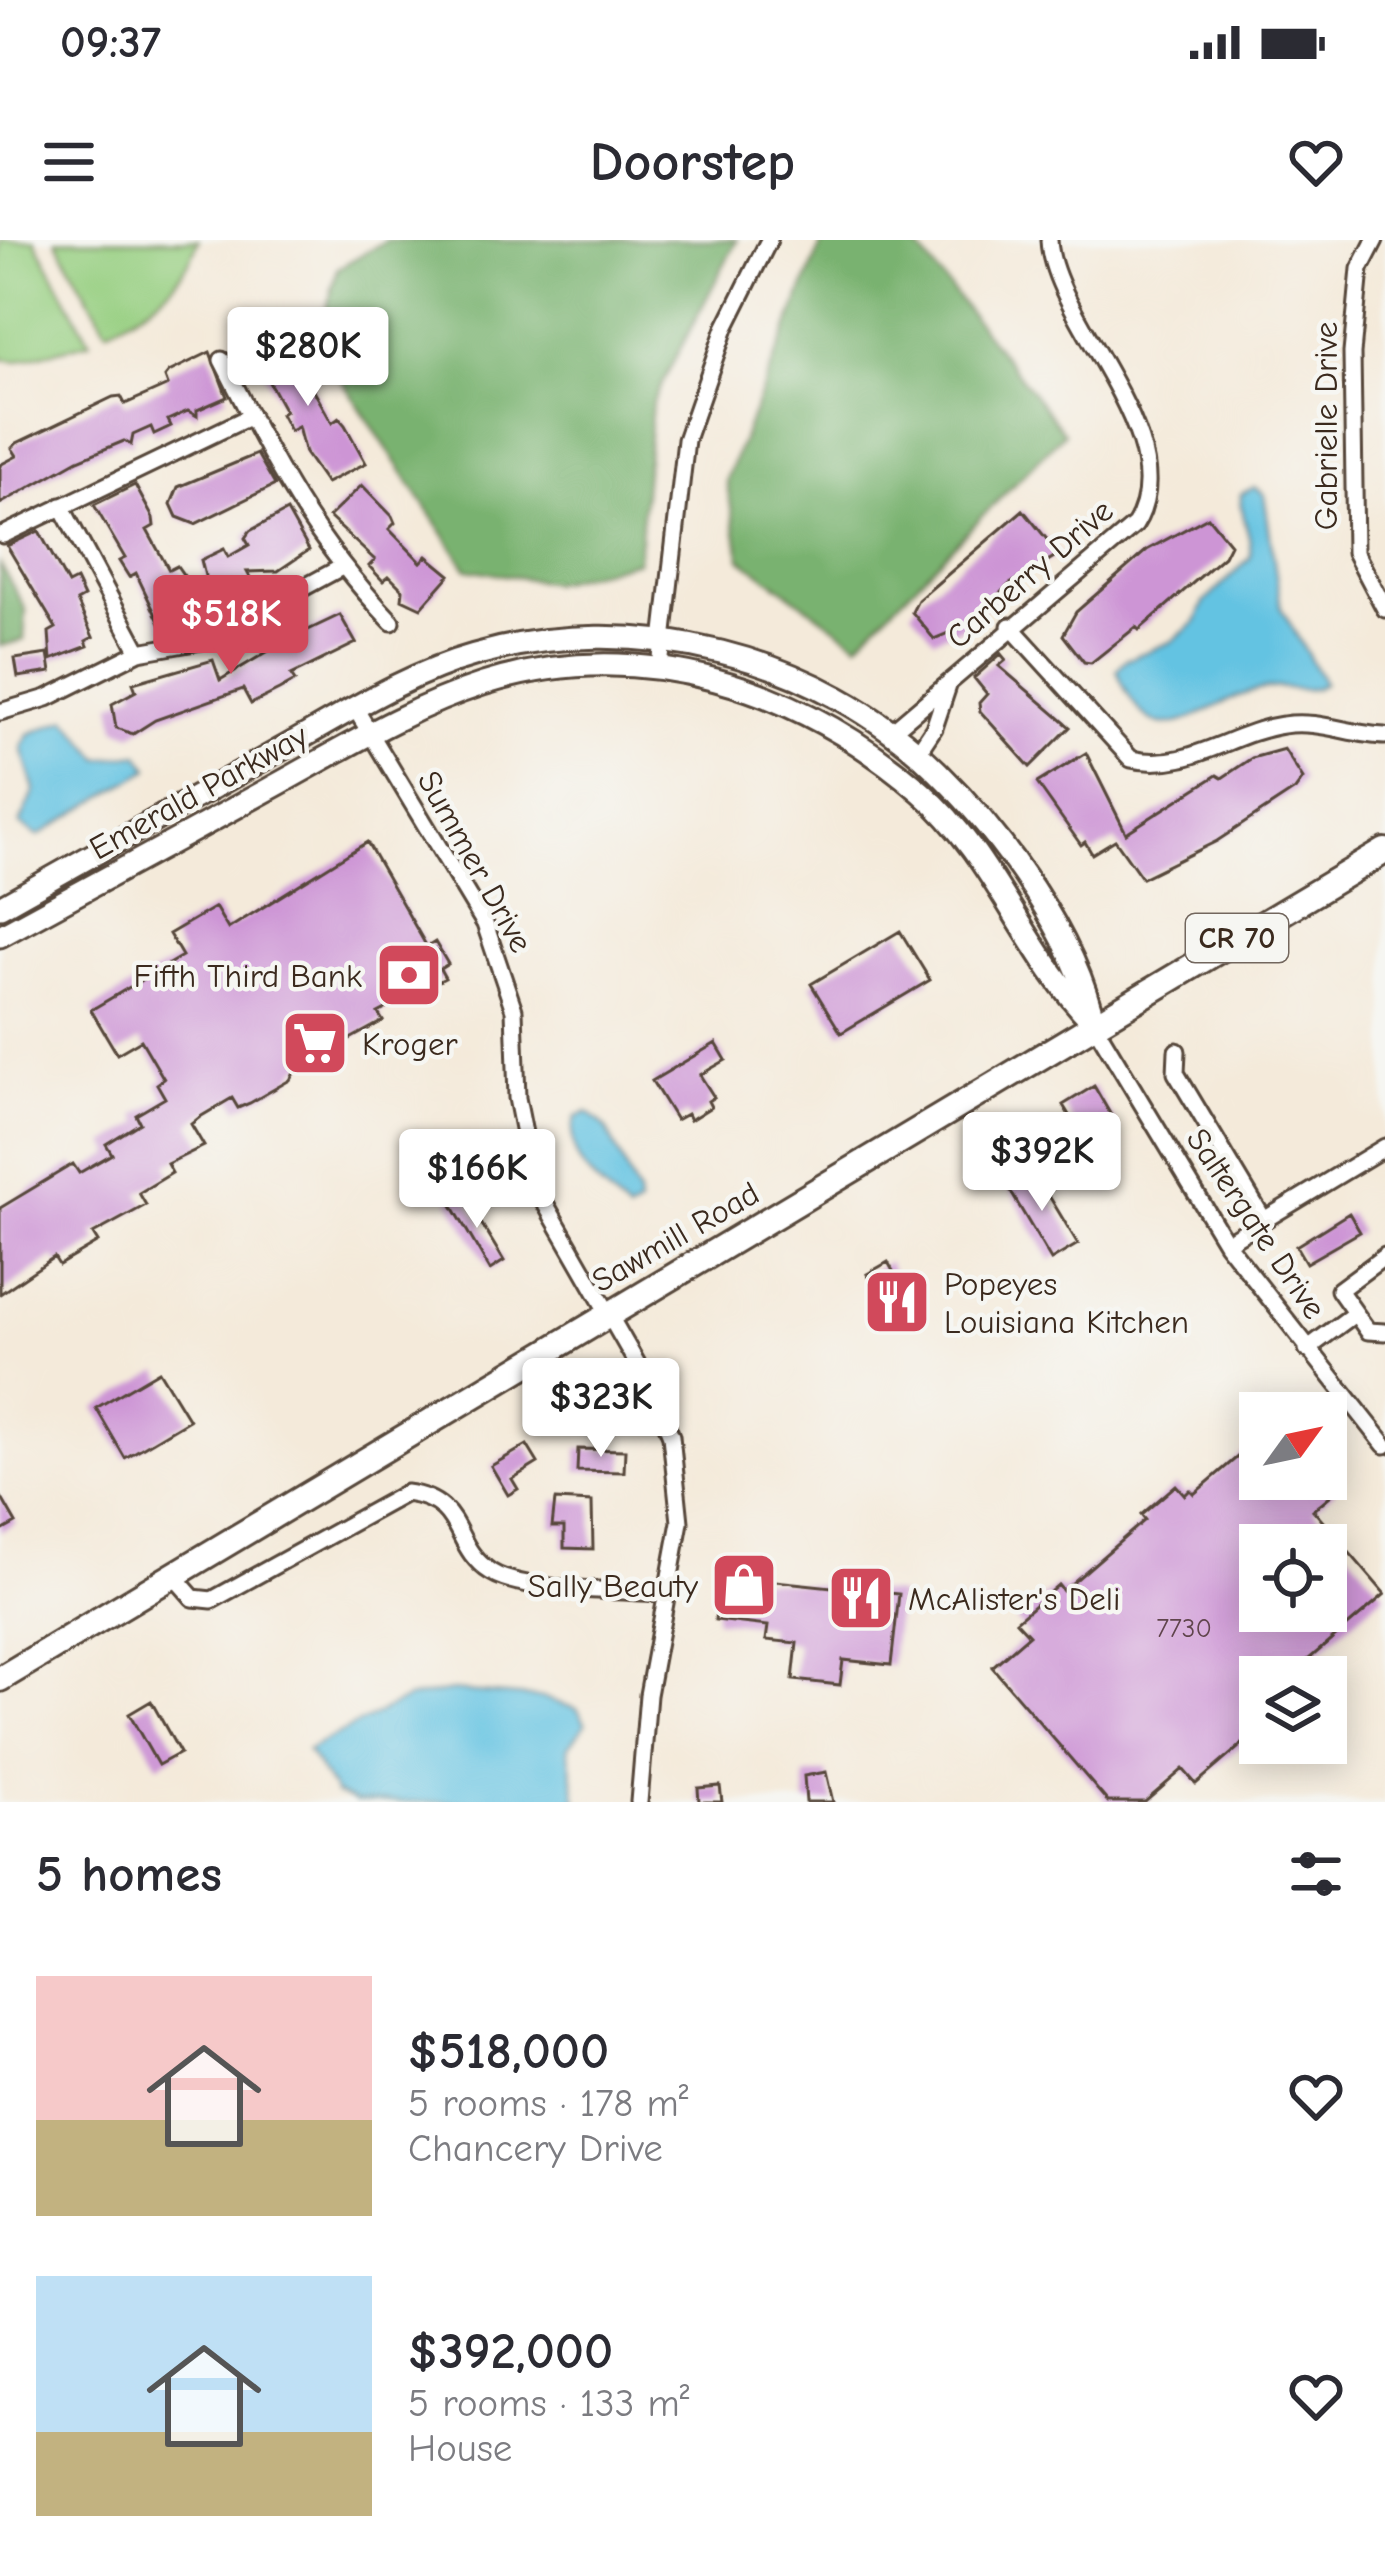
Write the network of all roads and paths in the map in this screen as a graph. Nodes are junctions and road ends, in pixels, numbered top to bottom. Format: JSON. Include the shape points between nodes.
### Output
{"nodes":[{"id":1,"x":770,"y":240,"type":"edge"},
{"id":2,"x":1049,"y":240,"type":"edge"},
{"id":3,"x":1382,"y":240,"type":"edge"},
{"id":4,"x":222,"y":360,"type":"dead end"},
{"id":5,"x":251,"y":416,"type":"junction"},
{"id":6,"x":61,"y":506,"type":"junction"},
{"id":7,"x":3,"y":535,"type":"edge"},
{"id":8,"x":340,"y":568,"type":"junction"},
{"id":9,"x":1385,"y":609,"type":"edge"},
{"id":10,"x":392,"y":622,"type":"dead end"},
{"id":11,"x":1010,"y":626,"type":"junction"},
{"id":12,"x":663,"y":638,"type":"junction"},
{"id":13,"x":140,"y":652,"type":"junction"},
{"id":14,"x":660,"y":668,"type":"junction"},
{"id":15,"x":949,"y":683,"type":"junction"},
{"id":16,"x":355,"y":708,"type":"junction"},
{"id":17,"x":0,"y":712,"type":"edge"},
{"id":18,"x":891,"y":732,"type":"junction"},
{"id":19,"x":369,"y":735,"type":"junction"},
{"id":20,"x":1385,"y":736,"type":"edge"},
{"id":21,"x":918,"y":752,"type":"junction"},
{"id":22,"x":1385,"y":851,"type":"edge"},
{"id":23,"x":0,"y":908,"type":"edge"},
{"id":24,"x":0,"y":936,"type":"edge"},
{"id":25,"x":1094,"y":1024,"type":"junction"},
{"id":26,"x":1177,"y":1051,"type":"dead end"},
{"id":27,"x":1385,"y":1147,"type":"edge"},
{"id":28,"x":1264,"y":1220,"type":"junction"},
{"id":29,"x":1226,"y":1243,"type":"junction"},
{"id":30,"x":1385,"y":1256,"type":"edge"},
{"id":31,"x":607,"y":1314,"type":"junction"},
{"id":32,"x":1353,"y":1316,"type":"junction"},
{"id":33,"x":1385,"y":1332,"type":"edge"},
{"id":34,"x":1307,"y":1349,"type":"junction"},
{"id":35,"x":1385,"y":1445,"type":"edge"},
{"id":36,"x":172,"y":1574,"type":"junction"},
{"id":37,"x":668,"y":1594,"type":"junction"},
{"id":38,"x":0,"y":1679,"type":"edge"},
{"id":39,"x":639,"y":1802,"type":"edge"}],
"edges":[{"from":1,"to":12,"type":"street","via":[[724,328],[686,440]]},
{"from":2,"to":11,"type":"street","name":"Carberry Drive","via":[[1055,281],[1128,409],[1147,490],[1135,526]]},
{"from":3,"to":9,"type":"street","name":"Gabrielle Drive","via":[[1360,268],[1352,353],[1355,552]]},
{"from":4,"to":5,"type":"street"},
{"from":5,"to":6,"type":"street"},
{"from":5,"to":8,"type":"street"},
{"from":6,"to":7,"type":"street"},
{"from":6,"to":13,"type":"street"},
{"from":8,"to":10,"type":"street"},
{"from":8,"to":13,"type":"street","via":[[207,640]]},
{"from":11,"to":15,"type":"street","name":"Carberry Drive"},
{"from":11,"to":20,"type":"street","via":[[1131,759],[1183,761],[1290,723]]},
{"from":12,"to":14,"type":"street"},
{"from":12,"to":16,"type":"main road","name":"Emerald Parkway","via":[[581,636],[473,655]]},
{"from":12,"to":18,"type":"main road","name":"Emerald Parkway","via":[[775,668]]},
{"from":13,"to":17,"type":"street"},
{"from":14,"to":19,"type":"main road","name":"Emerald Parkway","via":[[584,665],[484,684]]},
{"from":14,"to":25,"type":"main road","name":"Emerald Parkway","via":[[766,696],[851,738],[921,792],[988,868],[1067,997]]},
{"from":15,"to":18,"type":"street","name":"Carberry Drive"},
{"from":15,"to":21,"type":"street","name":"Carberry Drive"},
{"from":16,"to":19,"type":"street","name":"Summer Drive"},
{"from":16,"to":23,"type":"main road","name":"Emerald Parkway"},
{"from":18,"to":21,"type":"main road","name":"Emerald Parkway"},
{"from":19,"to":24,"type":"main road","name":"Emerald Parkway"},
{"from":19,"to":31,"type":"street","name":"Summer Drive","via":[[485,924],[506,975],[534,1184]]},
{"from":21,"to":25,"type":"main road","name":"Emerald Parkway","via":[[1015,863],[1086,987]]},
{"from":22,"to":25,"type":"main road","name":"Sawmill Road","number":"CR 70"},
{"from":25,"to":29,"type":"street","name":"Saltergate Drive"},
{"from":25,"to":31,"type":"main road","name":"Sawmill Road","number":"CR 70"},
{"from":26,"to":28,"type":"street","via":[[1176,1073]]},
{"from":27,"to":28,"type":"street"},
{"from":28,"to":29,"type":"street"},
{"from":29,"to":34,"type":"street","name":"Saltergate Drive"},
{"from":30,"to":32,"type":"street","via":[[1339,1290]]},
{"from":31,"to":36,"type":"main road","name":"Sawmill Road","number":"CR 70"},
{"from":31,"to":37,"type":"street","name":"Summer Drive","via":[[655,1396],[678,1466],[681,1515]]},
{"from":32,"to":33,"type":"street","via":[[1368,1331]]},
{"from":32,"to":34,"type":"street"},
{"from":34,"to":35,"type":"street","name":"Saltergate Drive"},
{"from":36,"to":37,"type":"street","via":[[193,1598],[212,1600],[406,1493],[446,1506],[482,1563],[506,1578]]},
{"from":36,"to":38,"type":"main road","name":"Sawmill Road","number":"CR 70"},
{"from":37,"to":39,"type":"street","name":"Summer Drive","via":[[640,1747]]}]}
